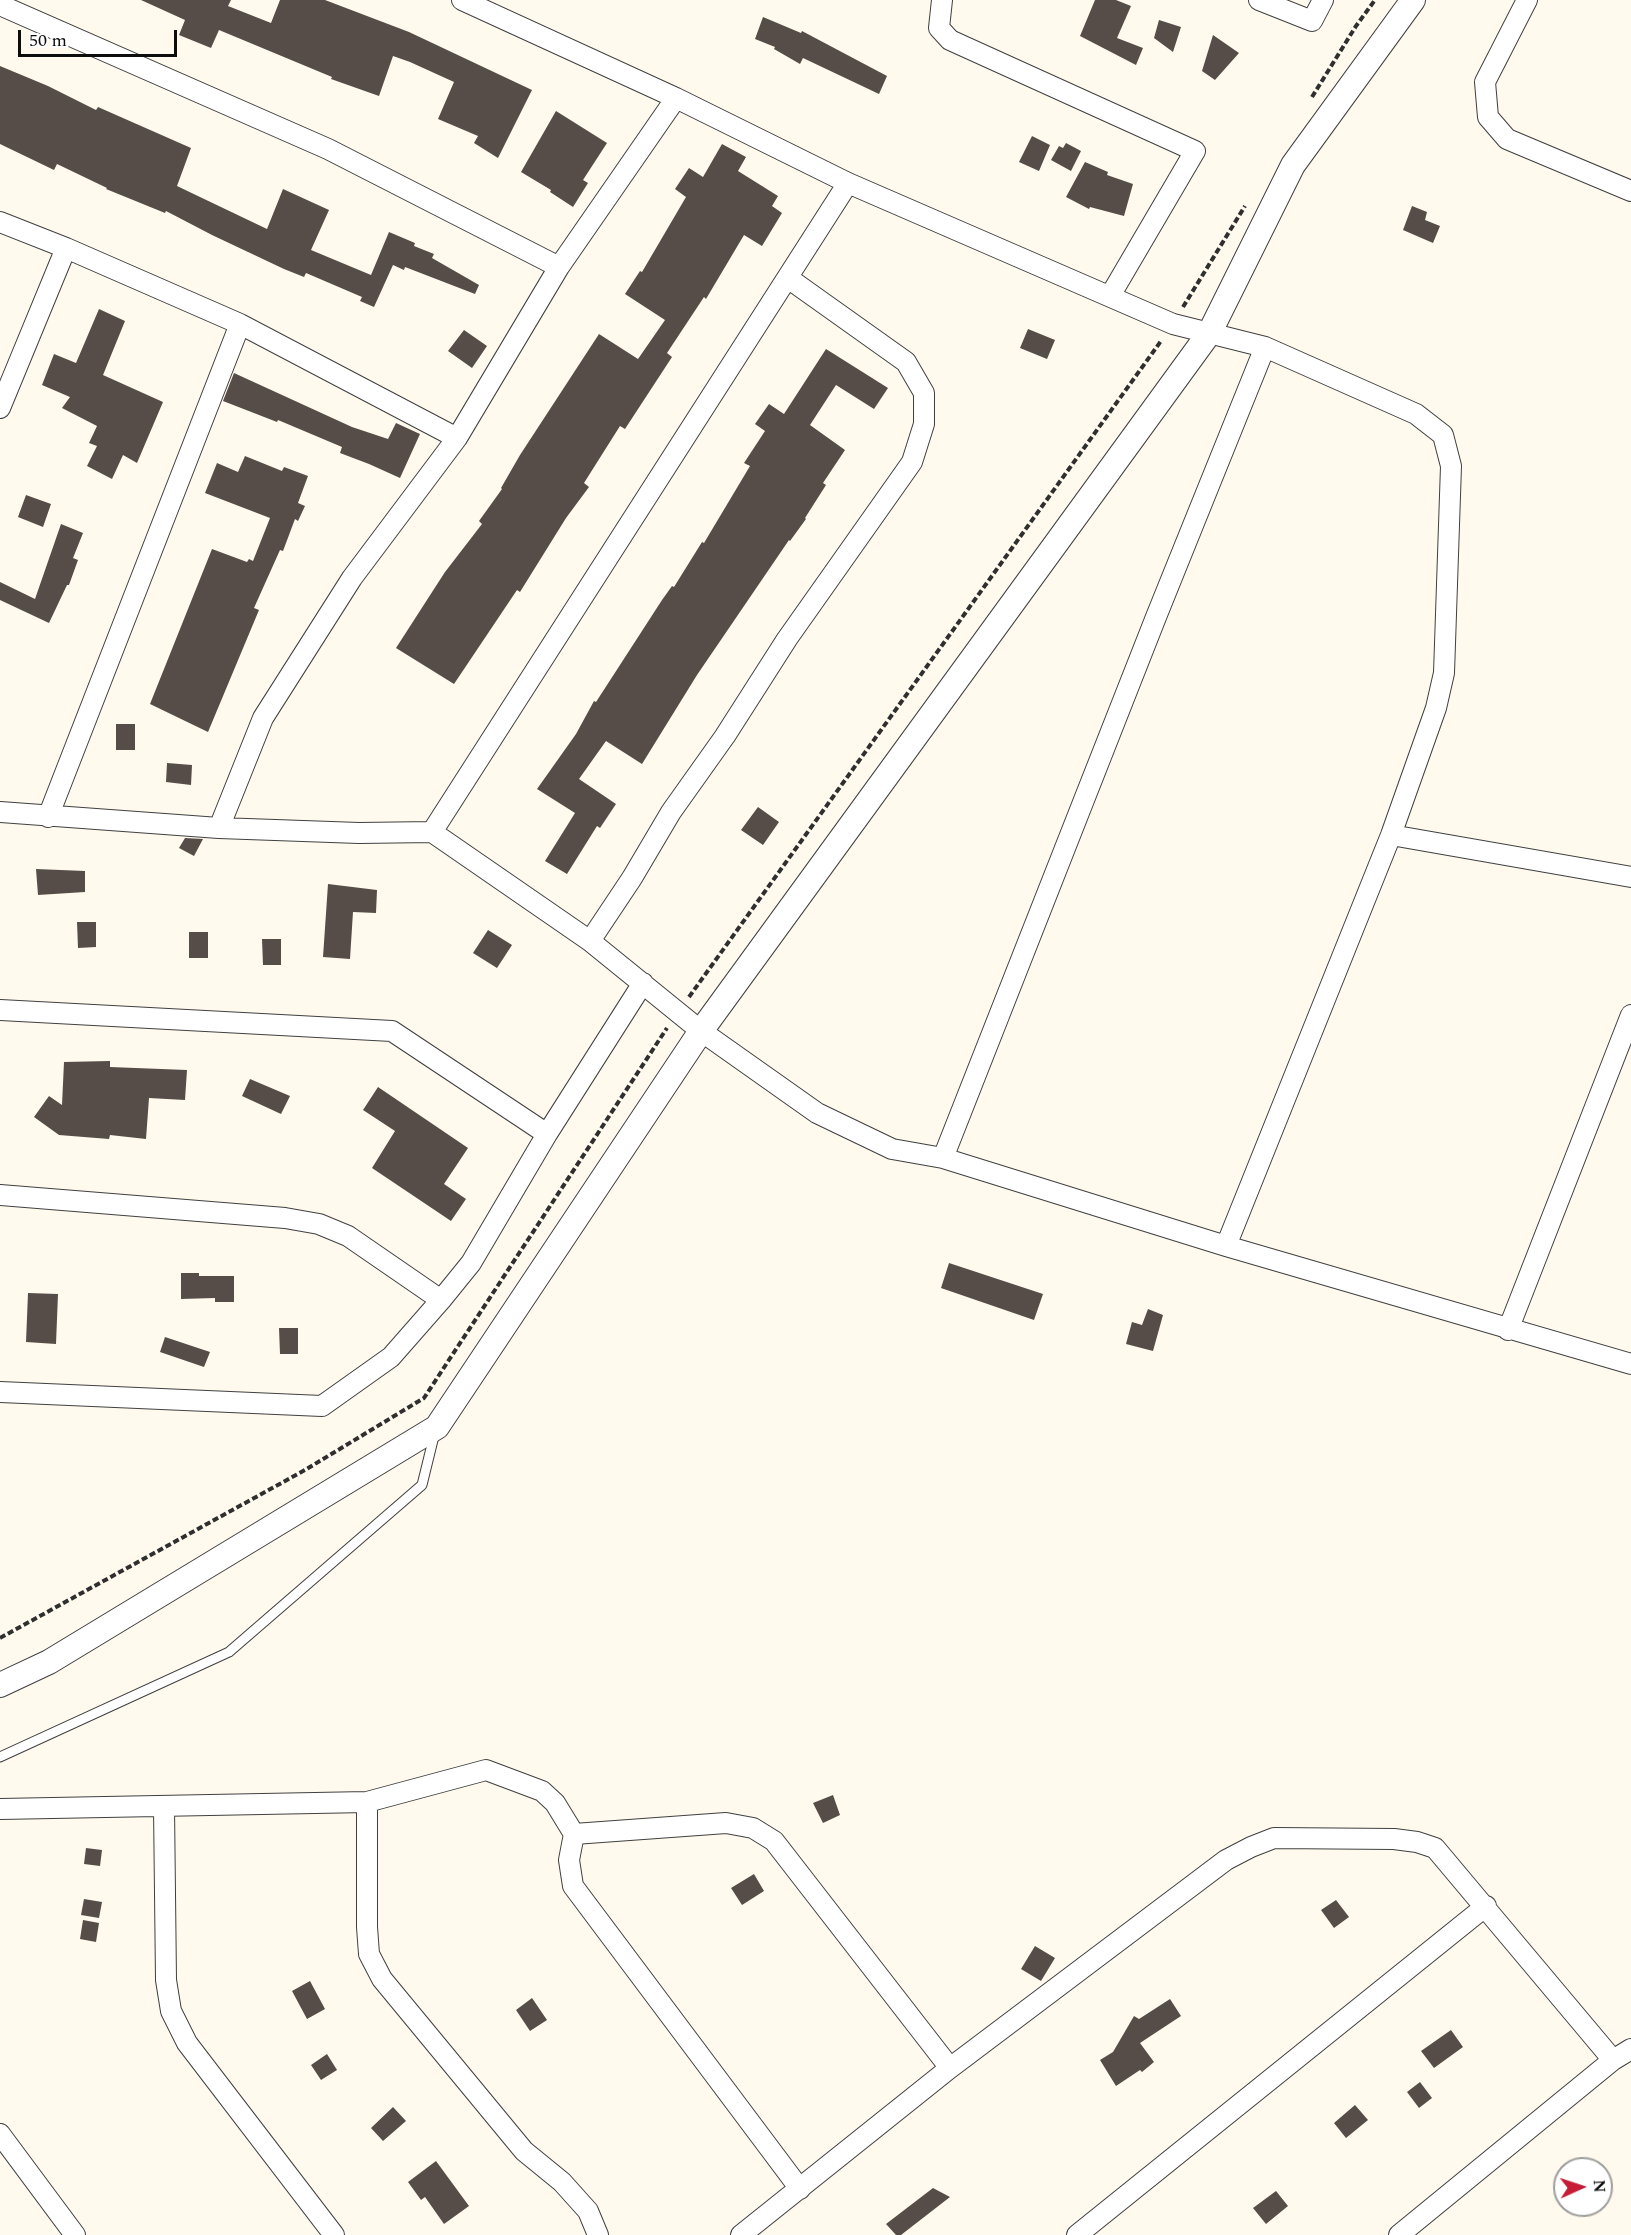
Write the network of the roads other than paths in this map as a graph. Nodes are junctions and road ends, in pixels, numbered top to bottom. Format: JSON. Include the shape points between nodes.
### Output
{"nodes":[{"id":1,"x":462,"y":0,"type":"edge"},
{"id":2,"x":942,"y":0,"type":"edge"},
{"id":3,"x":1258,"y":0,"type":"edge"},
{"id":4,"x":1323,"y":0,"type":"edge"},
{"id":5,"x":1413,"y":0,"type":"edge"},
{"id":6,"x":1527,"y":0,"type":"edge"},
{"id":7,"x":0,"y":5,"type":"edge"},
{"id":8,"x":676,"y":98,"type":"junction"},
{"id":9,"x":848,"y":183,"type":"junction"},
{"id":10,"x":1631,"y":191,"type":"edge"},
{"id":11,"x":0,"y":222,"type":"edge"},
{"id":12,"x":66,"y":248,"type":"junction"},
{"id":13,"x":559,"y":267,"type":"junction"},
{"id":14,"x":788,"y":278,"type":"junction"},
{"id":15,"x":1110,"y":296,"type":"junction"},
{"id":16,"x":240,"y":324,"type":"junction"},
{"id":17,"x":1210,"y":332,"type":"junction"},
{"id":18,"x":1265,"y":348,"type":"junction"},
{"id":19,"x":0,"y":408,"type":"edge"},
{"id":20,"x":457,"y":438,"type":"junction"},
{"id":21,"x":0,"y":812,"type":"edge"},
{"id":22,"x":48,"y":817,"type":"junction"},
{"id":23,"x":219,"y":828,"type":"junction"},
{"id":24,"x":432,"y":832,"type":"junction"},
{"id":25,"x":1391,"y":836,"type":"junction"},
{"id":26,"x":1631,"y":878,"type":"edge"},
{"id":27,"x":590,"y":941,"type":"junction"},
{"id":28,"x":643,"y":983,"type":"junction"},
{"id":29,"x":0,"y":1010,"type":"edge"},
{"id":30,"x":1631,"y":1015,"type":"edge"},
{"id":31,"x":701,"y":1031,"type":"junction"},
{"id":32,"x":547,"y":1134,"type":"junction"},
{"id":33,"x":943,"y":1158,"type":"junction"},
{"id":34,"x":0,"y":1195,"type":"edge"},
{"id":35,"x":1226,"y":1246,"type":"junction"},
{"id":36,"x":441,"y":1300,"type":"junction"},
{"id":37,"x":1508,"y":1330,"type":"junction"},
{"id":38,"x":1631,"y":1364,"type":"edge"},
{"id":39,"x":0,"y":1392,"type":"edge"},
{"id":40,"x":437,"y":1427,"type":"junction"},
{"id":41,"x":0,"y":1685,"type":"edge"},
{"id":42,"x":0,"y":1757,"type":"edge"},
{"id":43,"x":367,"y":1802,"type":"junction"},
{"id":44,"x":164,"y":1807,"type":"junction"},
{"id":45,"x":0,"y":1809,"type":"edge"},
{"id":46,"x":574,"y":1834,"type":"junction"},
{"id":47,"x":1486,"y":1906,"type":"junction"},
{"id":48,"x":1631,"y":2049,"type":"edge"},
{"id":49,"x":1613,"y":2060,"type":"junction"},
{"id":50,"x":950,"y":2068,"type":"junction"},
{"id":51,"x":0,"y":2134,"type":"edge"},
{"id":52,"x":800,"y":2189,"type":"junction"},
{"id":53,"x":75,"y":2235,"type":"edge"},
{"id":54,"x":334,"y":2235,"type":"edge"},
{"id":55,"x":598,"y":2235,"type":"edge"},
{"id":56,"x":741,"y":2235,"type":"edge"},
{"id":57,"x":1078,"y":2235,"type":"edge"},
{"id":58,"x":1399,"y":2235,"type":"edge"}],
"edges":[{"from":1,"to":8,"type":"street"},
{"from":2,"to":15,"type":"street","via":[[939,28],[950,40],[1195,151]]},
{"from":3,"to":4,"type":"street","via":[[1312,21]]},
{"from":5,"to":17,"type":"street","via":[[1293,165]]},
{"from":6,"to":10,"type":"street","via":[[1485,82],[1488,117],[1507,139]]},
{"from":7,"to":13,"type":"street","via":[[328,149]]},
{"from":8,"to":9,"type":"street"},
{"from":8,"to":13,"type":"street"},
{"from":9,"to":14,"type":"street"},
{"from":9,"to":15,"type":"street"},
{"from":11,"to":12,"type":"street"},
{"from":12,"to":16,"type":"street"},
{"from":12,"to":19,"type":"street"},
{"from":13,"to":20,"type":"street"},
{"from":14,"to":24,"type":"street"},
{"from":14,"to":27,"type":"street","via":[[906,362],[924,393],[924,424],[912,462],[787,639]]},
{"from":15,"to":17,"type":"street","via":[[1173,324]]},
{"from":16,"to":20,"type":"street"},
{"from":16,"to":22,"type":"street"},
{"from":17,"to":18,"type":"street"},
{"from":17,"to":31,"type":"street"},
{"from":18,"to":25,"type":"street","via":[[1416,414],[1443,435],[1451,466],[1444,673],[1436,708]]},
{"from":18,"to":33,"type":"street"},
{"from":20,"to":23,"type":"street","via":[[352,578],[263,718]]},
{"from":21,"to":22,"type":"street"},
{"from":22,"to":23,"type":"street"},
{"from":23,"to":24,"type":"street"},
{"from":24,"to":27,"type":"street"},
{"from":25,"to":26,"type":"street"},
{"from":25,"to":35,"type":"street"},
{"from":27,"to":28,"type":"street"},
{"from":28,"to":31,"type":"street"},
{"from":28,"to":32,"type":"street"},
{"from":29,"to":32,"type":"street","via":[[392,1031]]},
{"from":30,"to":37,"type":"street"},
{"from":31,"to":33,"type":"street","via":[[817,1113],[892,1149]]},
{"from":31,"to":40,"type":"street"},
{"from":32,"to":36,"type":"street","via":[[471,1263]]},
{"from":33,"to":35,"type":"street"},
{"from":34,"to":36,"type":"street","via":[[319,1224],[348,1236]]},
{"from":35,"to":37,"type":"street"},
{"from":36,"to":39,"type":"street","via":[[391,1357],[322,1406]]},
{"from":37,"to":38,"type":"street"},
{"from":40,"to":41,"type":"street","via":[[49,1662]]},
{"from":40,"to":42,"type":"lane","via":[[422,1485],[229,1652]]},
{"from":43,"to":44,"type":"street"},
{"from":43,"to":46,"type":"street","via":[[486,1770],[542,1791],[555,1803]]},
{"from":43,"to":55,"type":"street","via":[[369,1954],[382,1979],[524,2151],[562,2182],[588,2211]]},
{"from":44,"to":45,"type":"street"},
{"from":44,"to":54,"type":"street","via":[[166,1980],[171,2012],[187,2043]]},
{"from":46,"to":50,"type":"street","via":[[726,1823],[753,1828],[774,1841]]},
{"from":46,"to":52,"type":"street","via":[[569,1860],[573,1886]]},
{"from":47,"to":49,"type":"street"},
{"from":47,"to":50,"type":"street","via":[[1436,1848],[1418,1842],[1274,1838],[1226,1860]]},
{"from":47,"to":57,"type":"street"},
{"from":48,"to":49,"type":"street"},
{"from":49,"to":58,"type":"street"},
{"from":50,"to":52,"type":"street"},
{"from":51,"to":53,"type":"street"},
{"from":52,"to":56,"type":"street"}]}
